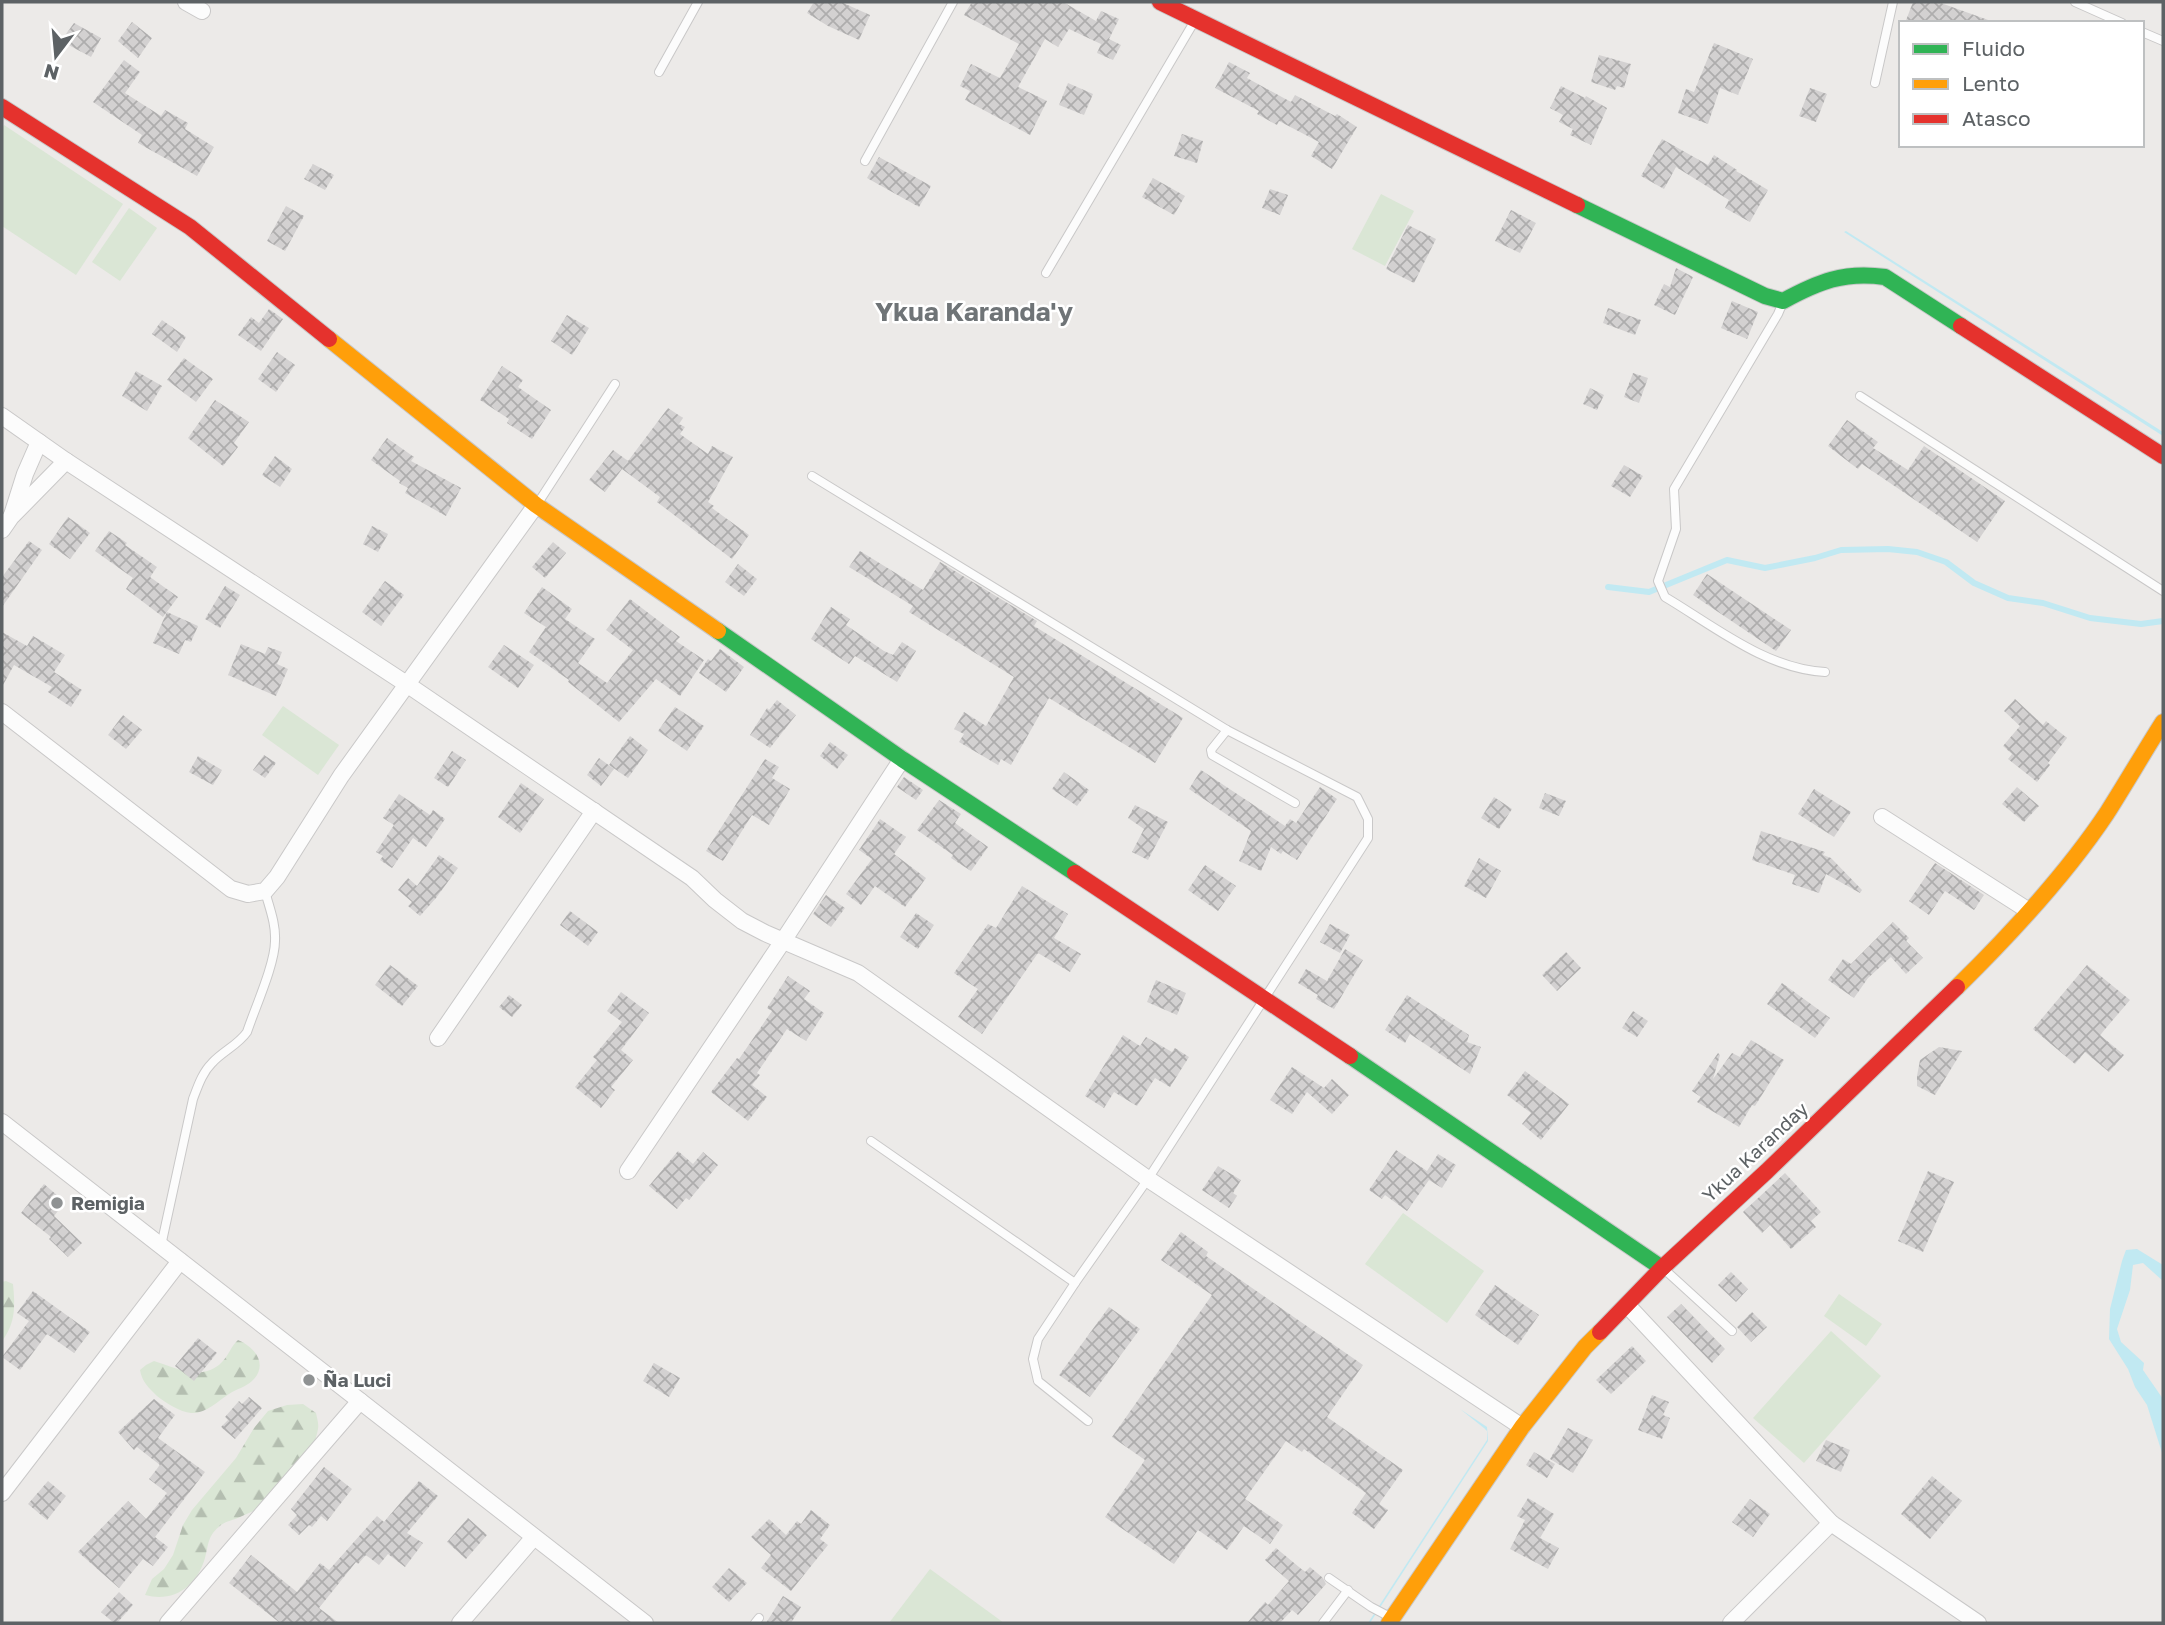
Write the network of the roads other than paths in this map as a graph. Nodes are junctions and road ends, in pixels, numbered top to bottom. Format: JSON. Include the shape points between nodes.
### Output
{"nodes":[{"id":1,"x":186,"y":2,"type":"edge"},
{"id":2,"x":698,"y":2,"type":"edge"},
{"id":3,"x":953,"y":2,"type":"edge"},
{"id":4,"x":1160,"y":2,"type":"edge"},
{"id":5,"x":1893,"y":2,"type":"edge"},
{"id":6,"x":2075,"y":2,"type":"edge"},
{"id":7,"x":202,"y":11,"type":"dead end"},
{"id":8,"x":1196,"y":19,"type":"junction"},
{"id":9,"x":2118,"y":21,"type":"edge"},
{"id":10,"x":2144,"y":33,"type":"edge"},
{"id":11,"x":2163,"y":41,"type":"edge"},
{"id":12,"x":659,"y":72,"type":"dead end"},
{"id":13,"x":1875,"y":83,"type":"dead end"},
{"id":14,"x":2,"y":107,"type":"edge"},
{"id":15,"x":865,"y":161,"type":"dead end"},
{"id":16,"x":1046,"y":273,"type":"dead end"},
{"id":17,"x":1783,"y":300,"type":"junction"},
{"id":18,"x":615,"y":384,"type":"dead end"},
{"id":19,"x":1860,"y":397,"type":"dead end"},
{"id":20,"x":2,"y":416,"type":"edge"},
{"id":21,"x":39,"y":442,"type":"junction"},
{"id":22,"x":2163,"y":456,"type":"edge"},
{"id":23,"x":66,"y":461,"type":"junction"},
{"id":24,"x":812,"y":476,"type":"dead end"},
{"id":25,"x":536,"y":506,"type":"junction"},
{"id":26,"x":7,"y":524,"type":"edge"},
{"id":27,"x":2163,"y":592,"type":"edge"},
{"id":28,"x":1825,"y":673,"type":"dead end"},
{"id":29,"x":408,"y":685,"type":"junction"},
{"id":30,"x":2,"y":712,"type":"edge"},
{"id":31,"x":2163,"y":722,"type":"edge"},
{"id":32,"x":1227,"y":730,"type":"junction"},
{"id":33,"x":902,"y":758,"type":"junction"},
{"id":34,"x":1295,"y":803,"type":"dead end"},
{"id":35,"x":594,"y":811,"type":"junction"},
{"id":36,"x":1882,"y":817,"type":"dead end"},
{"id":37,"x":265,"y":891,"type":"junction"},
{"id":38,"x":2029,"y":911,"type":"junction"},
{"id":39,"x":783,"y":941,"type":"junction"},
{"id":40,"x":1264,"y":997,"type":"junction"},
{"id":41,"x":438,"y":1038,"type":"dead end"},
{"id":42,"x":2,"y":1122,"type":"edge"},
{"id":43,"x":871,"y":1141,"type":"dead end"},
{"id":44,"x":628,"y":1171,"type":"dead end"},
{"id":45,"x":1148,"y":1179,"type":"junction"},
{"id":46,"x":161,"y":1246,"type":"junction"},
{"id":47,"x":180,"y":1261,"type":"junction"},
{"id":48,"x":1662,"y":1268,"type":"junction"},
{"id":49,"x":1075,"y":1283,"type":"junction"},
{"id":50,"x":1627,"y":1305,"type":"junction"},
{"id":51,"x":1732,"y":1331,"type":"dead end"},
{"id":52,"x":360,"y":1401,"type":"junction"},
{"id":53,"x":1088,"y":1421,"type":"dead end"},
{"id":54,"x":1522,"y":1427,"type":"junction"},
{"id":55,"x":2,"y":1493,"type":"edge"},
{"id":56,"x":1831,"y":1523,"type":"junction"},
{"id":57,"x":534,"y":1537,"type":"junction"},
{"id":58,"x":1329,"y":1578,"type":"dead end"},
{"id":59,"x":1348,"y":1590,"type":"junction"},
{"id":60,"x":1391,"y":1621,"type":"edge"},
{"id":61,"x":168,"y":1623,"type":"edge"},
{"id":62,"x":460,"y":1623,"type":"edge"},
{"id":63,"x":645,"y":1623,"type":"edge"},
{"id":64,"x":1323,"y":1623,"type":"edge"},
{"id":65,"x":1731,"y":1623,"type":"edge"},
{"id":66,"x":1978,"y":1623,"type":"edge"}],
"edges":[{"from":1,"to":7,"type":"street"},
{"from":2,"to":12,"type":"lane"},
{"from":3,"to":15,"type":"lane"},
{"from":4,"to":8,"type":"street"},
{"from":5,"to":13,"type":"lane"},
{"from":6,"to":9,"type":"lane"},
{"from":8,"to":16,"type":"lane"},
{"from":8,"to":17,"type":"street","via":[[1765,296]]},
{"from":10,"to":11,"type":"lane"},
{"from":14,"to":25,"type":"street","via":[[190,227]]},
{"from":17,"to":22,"type":"street","via":[[1808,286],[1846,275],[1885,277]]},
{"from":17,"to":28,"type":"lane","via":[[1674,489],[1676,529],[1658,581],[1665,597],[1757,653],[1792,667]]},
{"from":18,"to":25,"type":"lane"},
{"from":19,"to":27,"type":"lane"},
{"from":20,"to":21,"type":"street"},
{"from":21,"to":23,"type":"street"},
{"from":21,"to":26,"type":"street"},
{"from":23,"to":26,"type":"street"},
{"from":23,"to":29,"type":"street"},
{"from":24,"to":32,"type":"lane"},
{"from":25,"to":29,"type":"street"},
{"from":25,"to":33,"type":"street"},
{"from":29,"to":35,"type":"street"},
{"from":29,"to":37,"type":"street"},
{"from":30,"to":37,"type":"street","via":[[231,889],[248,894]]},
{"from":31,"to":38,"type":"street","name":"Ykua Karanday","via":[[2106,814]]},
{"from":32,"to":34,"type":"lane","via":[[1212,755]]},
{"from":32,"to":40,"type":"lane","via":[[1357,797],[1368,819],[1368,838]]},
{"from":33,"to":39,"type":"street"},
{"from":33,"to":40,"type":"street"},
{"from":35,"to":39,"type":"street","via":[[692,878],[742,921]]},
{"from":35,"to":41,"type":"street"},
{"from":36,"to":38,"type":"street"},
{"from":37,"to":46,"type":"lane","via":[[274,923],[273,957],[247,1032],[212,1062],[197,1088]]},
{"from":38,"to":48,"type":"street","name":"Ykua Karanday","via":[[1976,968]]},
{"from":39,"to":44,"type":"street"},
{"from":39,"to":45,"type":"street","via":[[858,973]]},
{"from":40,"to":45,"type":"lane"},
{"from":40,"to":48,"type":"street"},
{"from":42,"to":46,"type":"street"},
{"from":43,"to":49,"type":"lane"},
{"from":45,"to":49,"type":"lane"},
{"from":45,"to":54,"type":"street"},
{"from":46,"to":47,"type":"street"},
{"from":47,"to":52,"type":"street"},
{"from":47,"to":55,"type":"street"},
{"from":48,"to":50,"type":"street","name":"Ykua Karanday"},
{"from":48,"to":51,"type":"lane"},
{"from":49,"to":53,"type":"lane","via":[[1038,1339],[1033,1359],[1038,1381]]},
{"from":50,"to":54,"type":"street","name":"Ykua Karanday","via":[[1585,1347]]},
{"from":50,"to":56,"type":"street"},
{"from":52,"to":57,"type":"street"},
{"from":52,"to":61,"type":"street"},
{"from":54,"to":60,"type":"street","name":"Ykua Karanday"},
{"from":56,"to":65,"type":"street"},
{"from":56,"to":66,"type":"street"},
{"from":57,"to":62,"type":"street"},
{"from":57,"to":63,"type":"street"},
{"from":58,"to":59,"type":"lane"},
{"from":59,"to":60,"type":"lane"},
{"from":59,"to":64,"type":"lane"}]}
